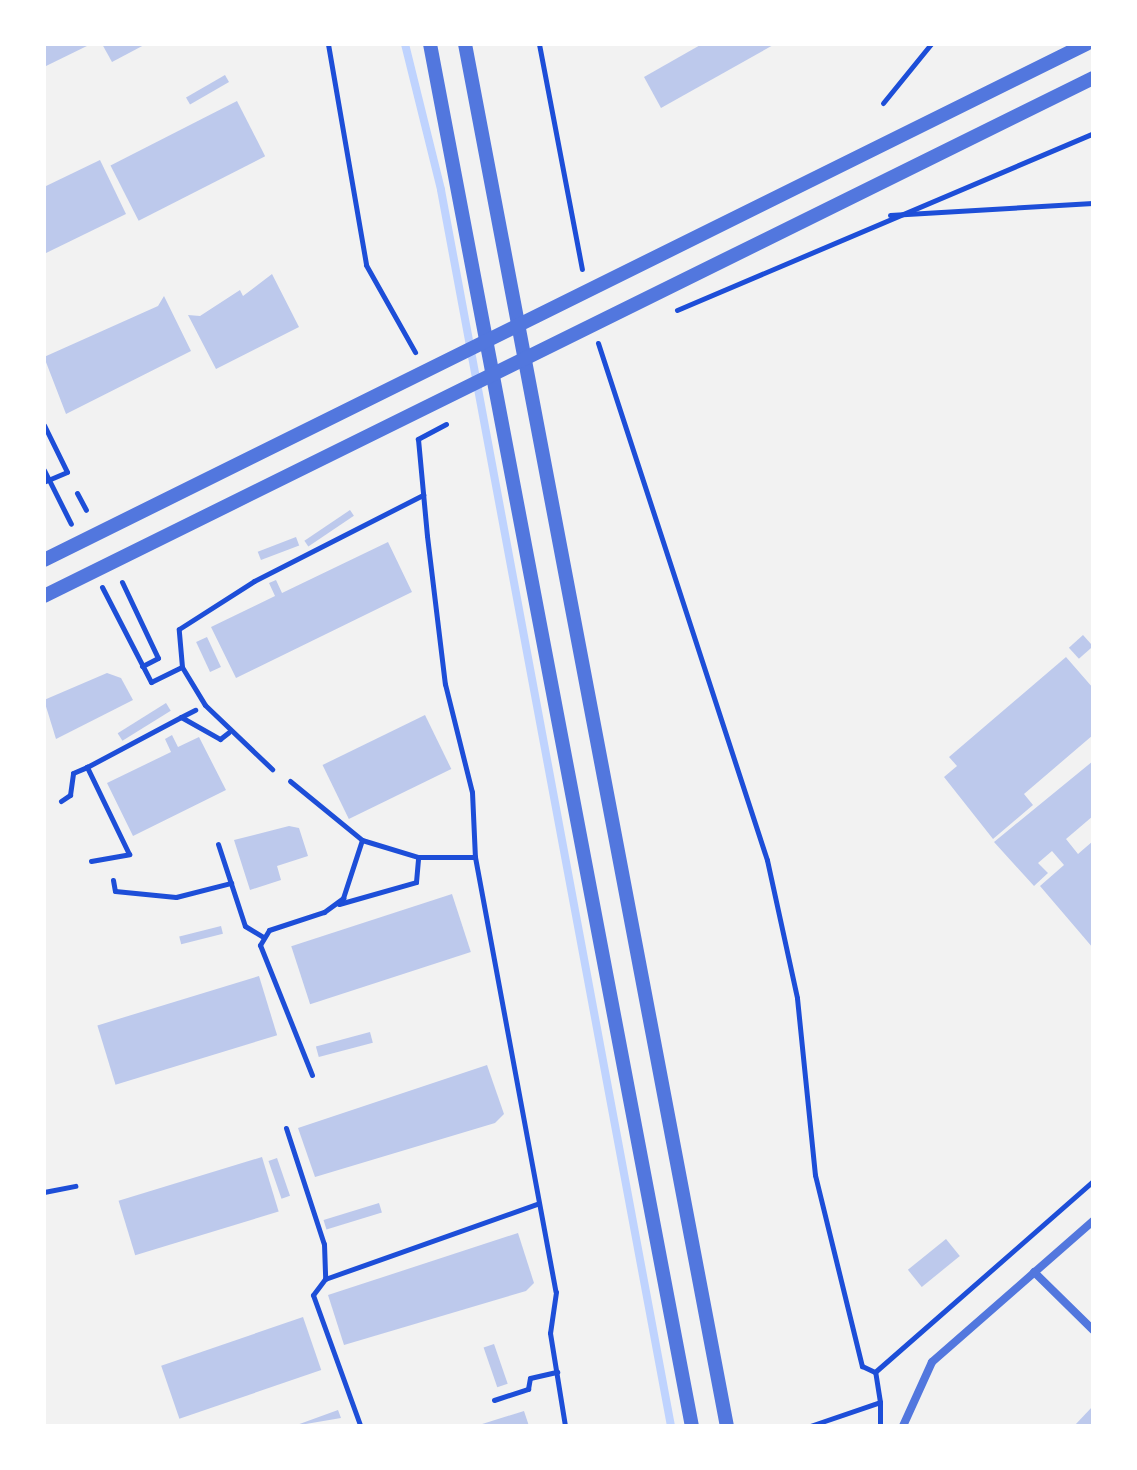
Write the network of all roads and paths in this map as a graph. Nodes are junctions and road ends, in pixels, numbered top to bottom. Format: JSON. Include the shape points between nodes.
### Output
{"nodes":[{"id":1,"x":328,"y":44,"type":"edge"},
{"id":2,"x":430,"y":44,"type":"edge"},
{"id":3,"x":465,"y":44,"type":"edge"},
{"id":4,"x":539,"y":44,"type":"edge"},
{"id":5,"x":931,"y":44,"type":"edge"},
{"id":6,"x":1086,"y":44,"type":"edge"},
{"id":7,"x":1093,"y":78,"type":"edge"},
{"id":8,"x":883,"y":103,"type":"dead end"},
{"id":9,"x":1093,"y":133,"type":"edge"},
{"id":10,"x":1093,"y":203,"type":"edge"},
{"id":11,"x":886,"y":215,"type":"junction"},
{"id":12,"x":582,"y":269,"type":"dead end"},
{"id":13,"x":670,"y":313,"type":"dead end"},
{"id":14,"x":596,"y":330,"type":"junction"},
{"id":15,"x":613,"y":339,"type":"dead end"},
{"id":16,"x":598,"y":345,"type":"junction"},
{"id":17,"x":415,"y":352,"type":"dead end"},
{"id":18,"x":446,"y":424,"type":"dead end"},
{"id":19,"x":44,"y":425,"type":"edge"},
{"id":20,"x":44,"y":482,"type":"edge"},
{"id":21,"x":77,"y":493,"type":"dead end"},
{"id":22,"x":423,"y":495,"type":"junction"},
{"id":23,"x":86,"y":510,"type":"dead end"},
{"id":24,"x":44,"y":560,"type":"edge"},
{"id":25,"x":122,"y":582,"type":"dead end"},
{"id":26,"x":44,"y":596,"type":"edge"},
{"id":27,"x":128,"y":641,"type":"dead end"},
{"id":28,"x":142,"y":666,"type":"junction"},
{"id":29,"x":182,"y":667,"type":"junction"},
{"id":30,"x":445,"y":684,"type":"junction"},
{"id":31,"x":437,"y":691,"type":"dead end"},
{"id":32,"x":195,"y":710,"type":"dead end"},
{"id":33,"x":181,"y":717,"type":"junction"},
{"id":34,"x":229,"y":732,"type":"junction"},
{"id":35,"x":87,"y":767,"type":"junction"},
{"id":36,"x":272,"y":769,"type":"dead end"},
{"id":37,"x":290,"y":781,"type":"dead end"},
{"id":38,"x":61,"y":801,"type":"dead end"},
{"id":39,"x":362,"y":840,"type":"junction"},
{"id":40,"x":218,"y":844,"type":"dead end"},
{"id":41,"x":418,"y":857,"type":"junction"},
{"id":42,"x":475,"y":857,"type":"junction"},
{"id":43,"x":91,"y":861,"type":"dead end"},
{"id":44,"x":113,"y":880,"type":"dead end"},
{"id":45,"x":231,"y":883,"type":"junction"},
{"id":46,"x":334,"y":905,"type":"junction"},
{"id":47,"x":263,"y":937,"type":"junction"},
{"id":48,"x":312,"y":1075,"type":"dead end"},
{"id":49,"x":286,"y":1128,"type":"dead end"},
{"id":50,"x":1093,"y":1181,"type":"edge"},
{"id":51,"x":75,"y":1186,"type":"dead end"},
{"id":52,"x":44,"y":1192,"type":"edge"},
{"id":53,"x":537,"y":1204,"type":"junction"},
{"id":54,"x":1093,"y":1221,"type":"edge"},
{"id":55,"x":1034,"y":1272,"type":"junction"},
{"id":56,"x":325,"y":1279,"type":"junction"},
{"id":57,"x":1093,"y":1330,"type":"edge"},
{"id":58,"x":558,"y":1372,"type":"junction"},
{"id":59,"x":875,"y":1372,"type":"junction"},
{"id":60,"x":494,"y":1400,"type":"dead end"},
{"id":61,"x":880,"y":1402,"type":"junction"},
{"id":62,"x":360,"y":1425,"type":"edge"},
{"id":63,"x":565,"y":1426,"type":"edge"},
{"id":64,"x":692,"y":1426,"type":"edge"},
{"id":65,"x":727,"y":1426,"type":"edge"},
{"id":66,"x":810,"y":1426,"type":"edge"},
{"id":67,"x":880,"y":1426,"type":"edge"},
{"id":68,"x":903,"y":1426,"type":"edge"}],
"edges":[{"from":1,"to":17,"type":"path","via":[[366,265]]},
{"from":2,"to":64,"type":"street"},
{"from":3,"to":65,"type":"street"},
{"from":4,"to":12,"type":"path"},
{"from":5,"to":8,"type":"path"},
{"from":6,"to":24,"type":"street"},
{"from":7,"to":14,"type":"street"},
{"from":9,"to":11,"type":"path"},
{"from":10,"to":11,"type":"path"},
{"from":11,"to":13,"type":"path"},
{"from":14,"to":16,"type":"path"},
{"from":14,"to":26,"type":"street","via":[[441,400]]},
{"from":15,"to":16,"type":"path"},
{"from":16,"to":59,"type":"path","via":[[767,860],[797,998],[815,1175],[862,1366]]},
{"from":18,"to":22,"type":"path","via":[[418,439]]},
{"from":19,"to":20,"type":"path","via":[[67,472]]},
{"from":21,"to":23,"type":"path"},
{"from":22,"to":29,"type":"path","via":[[254,581],[179,629]]},
{"from":22,"to":30,"type":"path"},
{"from":25,"to":28,"type":"path","via":[[158,658]]},
{"from":27,"to":28,"type":"path"},
{"from":28,"to":29,"type":"path","via":[[151,682]]},
{"from":29,"to":34,"type":"path"},
{"from":30,"to":31,"type":"path"},
{"from":30,"to":42,"type":"path","via":[[472,792]]},
{"from":32,"to":33,"type":"path"},
{"from":33,"to":34,"type":"path","via":[[189,728],[202,726],[220,739]]},
{"from":33,"to":35,"type":"path"},
{"from":34,"to":36,"type":"path"},
{"from":35,"to":38,"type":"path","via":[[73,773],[70,795]]},
{"from":35,"to":43,"type":"path","via":[[129,854]]},
{"from":37,"to":39,"type":"path"},
{"from":39,"to":41,"type":"path"},
{"from":39,"to":46,"type":"path"},
{"from":40,"to":45,"type":"path"},
{"from":41,"to":42,"type":"path"},
{"from":41,"to":46,"type":"path","via":[[416,882]]},
{"from":42,"to":53,"type":"path"},
{"from":44,"to":45,"type":"path","via":[[115,891],[176,897]]},
{"from":45,"to":47,"type":"path","via":[[245,926]]},
{"from":46,"to":47,"type":"path"},
{"from":47,"to":48,"type":"path"},
{"from":49,"to":56,"type":"path","via":[[320,1224]]},
{"from":50,"to":59,"type":"path"},
{"from":51,"to":52,"type":"path"},
{"from":53,"to":56,"type":"path"},
{"from":53,"to":58,"type":"path","via":[[556,1292],[550,1333]]},
{"from":54,"to":55,"type":"street"},
{"from":55,"to":57,"type":"street"},
{"from":55,"to":68,"type":"street","via":[[932,1362]]},
{"from":56,"to":62,"type":"path","via":[[313,1295]]},
{"from":58,"to":60,"type":"path","via":[[530,1378],[528,1389]]},
{"from":58,"to":63,"type":"path"},
{"from":59,"to":61,"type":"path"},
{"from":61,"to":66,"type":"path"},
{"from":61,"to":67,"type":"path"}]}
